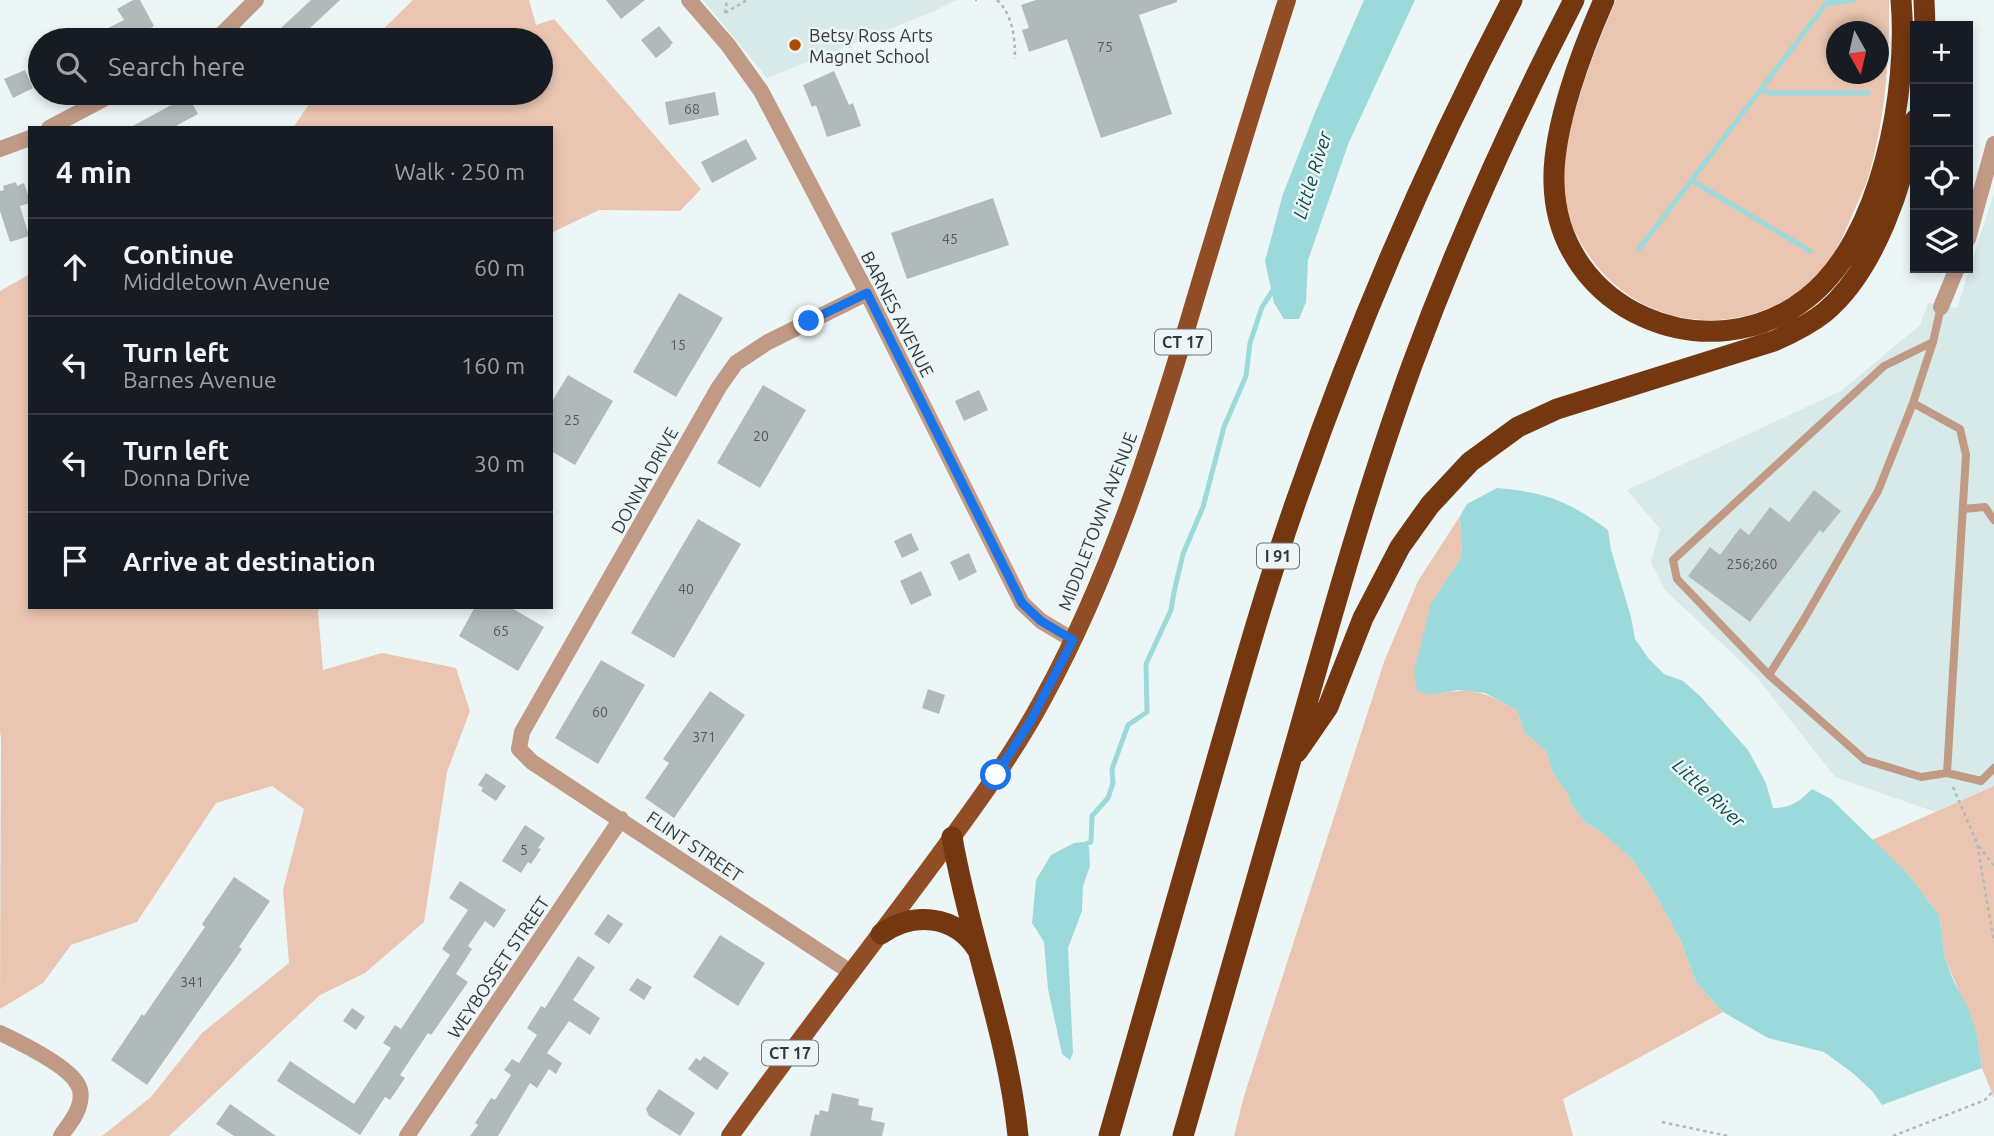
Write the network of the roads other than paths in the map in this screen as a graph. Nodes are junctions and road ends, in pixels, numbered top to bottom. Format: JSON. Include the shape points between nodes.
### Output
{"nodes":[{"id":1,"x":256,"y":0,"type":"edge"},
{"id":2,"x":689,"y":0,"type":"edge"},
{"id":3,"x":1287,"y":0,"type":"edge"},
{"id":4,"x":1512,"y":0,"type":"edge"},
{"id":5,"x":1574,"y":0,"type":"edge"},
{"id":6,"x":1604,"y":0,"type":"edge"},
{"id":7,"x":1902,"y":0,"type":"edge"},
{"id":8,"x":1924,"y":0,"type":"edge"},
{"id":9,"x":1925,"y":21,"type":"edge"},
{"id":10,"x":228,"y":28,"type":"edge"},
{"id":11,"x":92,"y":105,"type":"edge"},
{"id":12,"x":53,"y":126,"type":"edge"},
{"id":13,"x":28,"y":139,"type":"edge"},
{"id":14,"x":1910,"y":140,"type":"edge"},
{"id":15,"x":1994,"y":144,"type":"edge"},
{"id":16,"x":0,"y":149,"type":"edge"},
{"id":17,"x":1988,"y":192,"type":"edge"},
{"id":18,"x":1973,"y":227,"type":"edge"},
{"id":19,"x":1955,"y":273,"type":"edge"},
{"id":20,"x":867,"y":293,"type":"junction"},
{"id":21,"x":1941,"y":307,"type":"joint"},
{"id":22,"x":1933,"y":342,"type":"junction"},
{"id":23,"x":1913,"y":403,"type":"junction"},
{"id":24,"x":1963,"y":509,"type":"junction"},
{"id":25,"x":1994,"y":520,"type":"edge"},
{"id":26,"x":1073,"y":640,"type":"junction"},
{"id":27,"x":1769,"y":675,"type":"junction"},
{"id":28,"x":519,"y":749,"type":"joint"},
{"id":29,"x":1290,"y":762,"type":"junction"},
{"id":30,"x":1994,"y":768,"type":"edge"},
{"id":31,"x":1947,"y":773,"type":"junction"},
{"id":32,"x":621,"y":819,"type":"junction"},
{"id":33,"x":952,"y":837,"type":"junction"},
{"id":34,"x":881,"y":934,"type":"junction"},
{"id":35,"x":979,"y":954,"type":"junction"},
{"id":36,"x":852,"y":973,"type":"junction"},
{"id":37,"x":0,"y":1033,"type":"edge"},
{"id":38,"x":61,"y":1136,"type":"edge"},
{"id":39,"x":407,"y":1136,"type":"edge"},
{"id":40,"x":730,"y":1136,"type":"edge"},
{"id":41,"x":1018,"y":1136,"type":"edge"},
{"id":42,"x":1110,"y":1136,"type":"edge"},
{"id":43,"x":1182,"y":1136,"type":"edge"}],
"edges":[{"from":1,"to":10,"type":"street"},
{"from":2,"to":20,"type":"street","name":"BARNES AVENUE","via":[[761,92]]},
{"from":3,"to":26,"type":"main road","name":"MIDDLETOWN AVENUE","number":"CT 17","via":[[1142,469]]},
{"from":4,"to":42,"type":"highway","number":"I 91","via":[[1405,220],[1303,482],[1250,645]]},
{"from":5,"to":29,"type":"highway","via":[[1478,203],[1412,365],[1354,540]]},
{"from":6,"to":7,"type":"highway","via":[[1559,134],[1553,185],[1559,220],[1586,272],[1616,302],[1671,327],[1722,332],[1786,312],[1808,298],[1849,247],[1873,197],[1889,148],[1901,73]]},
{"from":8,"to":9,"type":"highway"},
{"from":11,"to":12,"type":"street"},
{"from":13,"to":16,"type":"street"},
{"from":14,"to":29,"type":"highway","via":[[1878,238],[1853,281],[1824,313],[1774,341],[1538,417],[1491,446],[1449,483],[1391,563],[1363,618],[1328,707]]},
{"from":15,"to":17,"type":"street"},
{"from":17,"to":18,"type":"street"},
{"from":19,"to":21,"type":"street"},
{"from":20,"to":26,"type":"street","name":"BARNES AVENUE","via":[[1022,603]]},
{"from":20,"to":28,"type":"street","name":"DONNA DRIVE","via":[[736,362],[522,733]]},
{"from":21,"to":22,"type":"lane"},
{"from":22,"to":23,"type":"lane"},
{"from":22,"to":27,"type":"lane","via":[[1884,366],[1673,560],[1677,579]]},
{"from":23,"to":24,"type":"lane","via":[[1960,429],[1966,455]]},
{"from":23,"to":27,"type":"lane","via":[[1878,491]]},
{"from":24,"to":25,"type":"lane","via":[[1986,507]]},
{"from":24,"to":31,"type":"lane"},
{"from":26,"to":33,"type":"main road","name":"MIDDLETOWN AVENUE","number":"CT 17","via":[[1008,758]]},
{"from":27,"to":31,"type":"lane","via":[[1865,760],[1922,777]]},
{"from":28,"to":32,"type":"street","name":"FLINT STREET"},
{"from":29,"to":43,"type":"highway"},
{"from":30,"to":31,"type":"lane","via":[[1981,781]]},
{"from":32,"to":36,"type":"street","name":"FLINT STREET"},
{"from":32,"to":39,"type":"street","name":"WEYBOSSET STREET"},
{"from":33,"to":34,"type":"main road","name":"MIDDLETOWN AVENUE","number":"CT 17"},
{"from":33,"to":35,"type":"highway"},
{"from":34,"to":35,"type":"highway","via":[[900,923],[937,920],[961,931]]},
{"from":34,"to":36,"type":"main road","name":"MIDDLETOWN AVENUE","number":"CT 17"},
{"from":35,"to":41,"type":"highway","via":[[1009,1077]]},
{"from":36,"to":40,"type":"main road","name":"MIDDLETOWN AVENUE","number":"CT 17"},
{"from":37,"to":38,"type":"street","via":[[56,1065],[78,1085],[79,1106]]}]}
